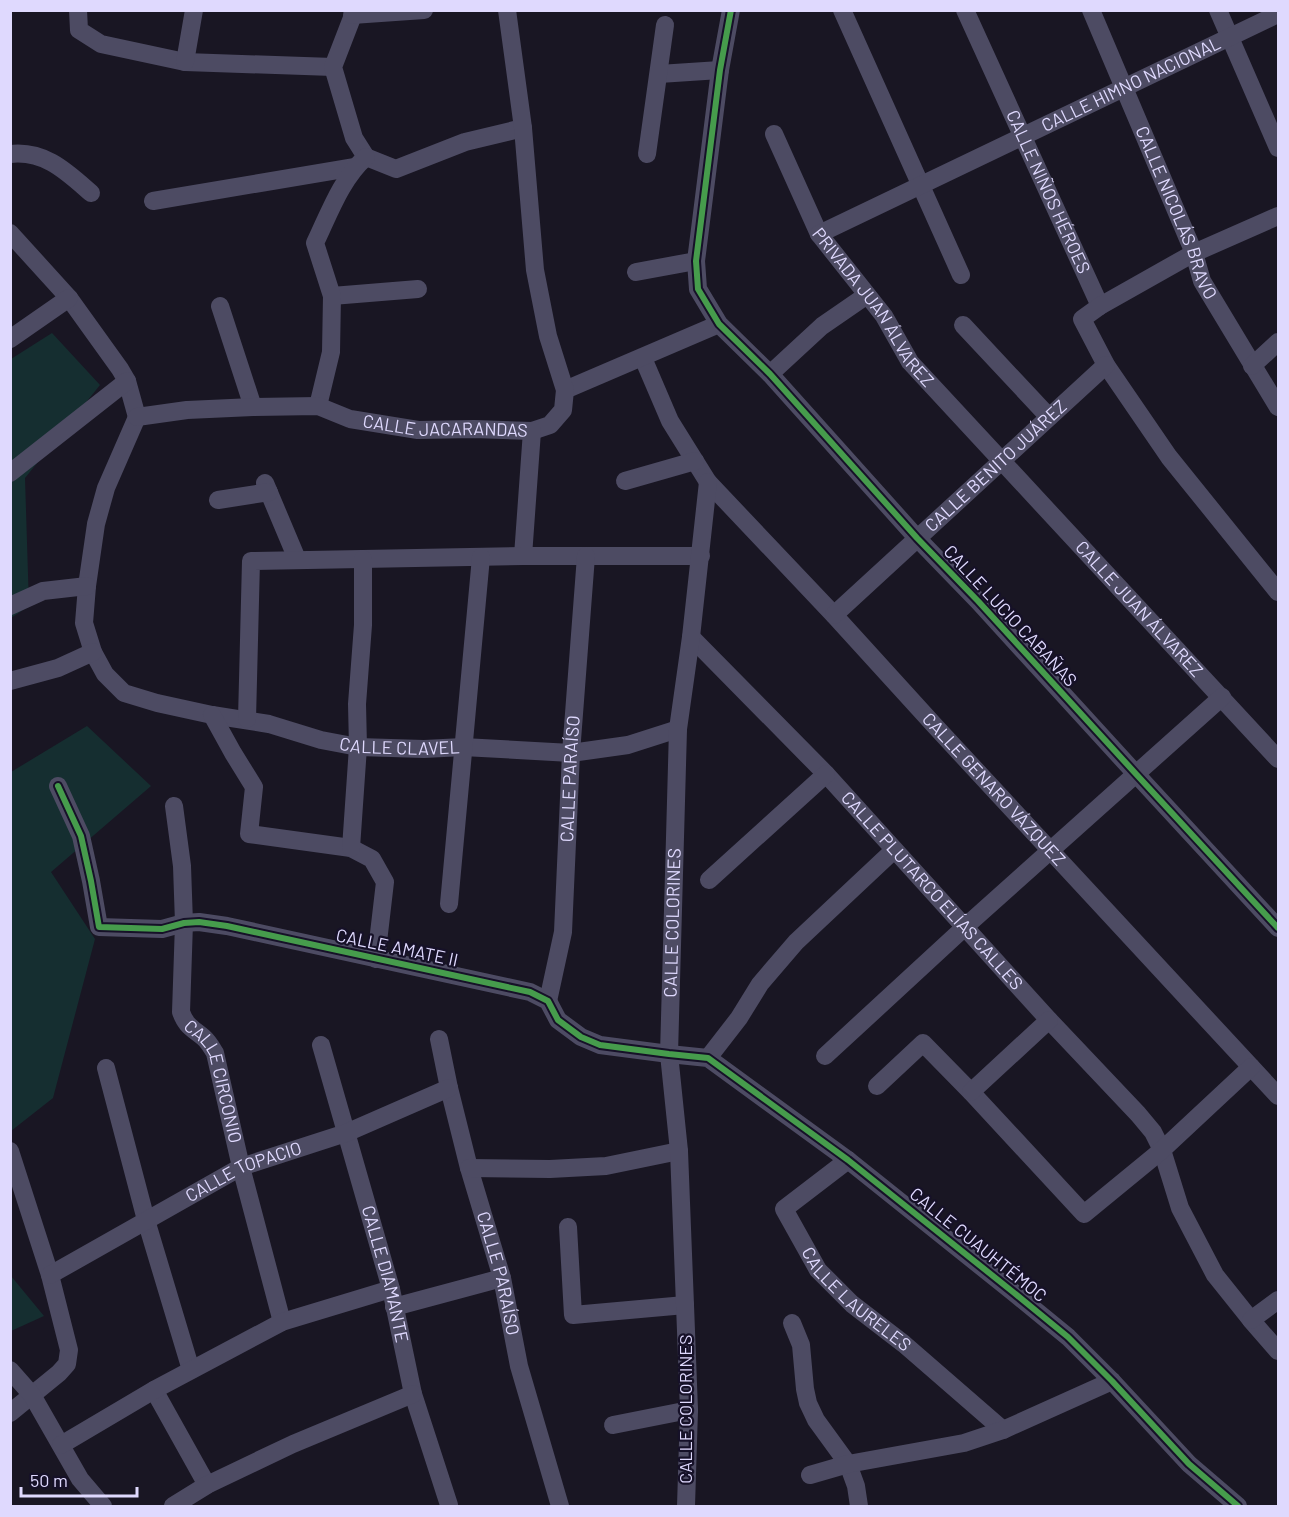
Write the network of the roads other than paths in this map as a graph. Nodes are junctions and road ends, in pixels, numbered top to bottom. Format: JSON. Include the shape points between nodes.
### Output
{"nodes":[{"id":1,"x":78,"y":10,"type":"edge"},
{"id":2,"x":194,"y":10,"type":"edge"},
{"id":3,"x":424,"y":10,"type":"edge"},
{"id":4,"x":507,"y":10,"type":"edge"},
{"id":5,"x":731,"y":10,"type":"edge"},
{"id":6,"x":842,"y":10,"type":"edge"},
{"id":7,"x":964,"y":10,"type":"edge"},
{"id":8,"x":1091,"y":10,"type":"edge"},
{"id":9,"x":1218,"y":10,"type":"edge"},
{"id":10,"x":353,"y":13,"type":"edge"},
{"id":11,"x":1278,"y":14,"type":"edge"},
{"id":12,"x":665,"y":25,"type":"dead end"},
{"id":13,"x":1230,"y":38,"type":"junction"},
{"id":14,"x":185,"y":62,"type":"junction"},
{"id":15,"x":333,"y":67,"type":"junction"},
{"id":16,"x":720,"y":70,"type":"junction"},
{"id":17,"x":659,"y":74,"type":"junction"},
{"id":18,"x":1124,"y":88,"type":"junction"},
{"id":19,"x":524,"y":128,"type":"junction"},
{"id":20,"x":774,"y":134,"type":"dead end"},
{"id":21,"x":1022,"y":137,"type":"junction"},
{"id":22,"x":1278,"y":148,"type":"edge"},
{"id":23,"x":10,"y":154,"type":"edge"},
{"id":24,"x":647,"y":154,"type":"dead end"},
{"id":25,"x":360,"y":162,"type":"junction"},
{"id":26,"x":920,"y":185,"type":"junction"},
{"id":27,"x":91,"y":193,"type":"dead end"},
{"id":28,"x":153,"y":201,"type":"dead end"},
{"id":29,"x":1278,"y":216,"type":"edge"},
{"id":30,"x":819,"y":234,"type":"junction"},
{"id":31,"x":12,"y":237,"type":"edge"},
{"id":32,"x":1194,"y":253,"type":"junction"},
{"id":33,"x":696,"y":261,"type":"junction"},
{"id":34,"x":636,"y":272,"type":"dead end"},
{"id":35,"x":961,"y":275,"type":"dead end"},
{"id":36,"x":418,"y":289,"type":"dead end"},
{"id":37,"x":64,"y":292,"type":"junction"},
{"id":38,"x":867,"y":295,"type":"junction"},
{"id":39,"x":332,"y":296,"type":"junction"},
{"id":40,"x":220,"y":306,"type":"dead end"},
{"id":41,"x":1100,"y":306,"type":"junction"},
{"id":42,"x":719,"y":324,"type":"junction"},
{"id":43,"x":963,"y":325,"type":"dead end"},
{"id":44,"x":10,"y":339,"type":"edge"},
{"id":45,"x":1278,"y":342,"type":"edge"},
{"id":46,"x":643,"y":358,"type":"junction"},
{"id":47,"x":1106,"y":365,"type":"junction"},
{"id":48,"x":1252,"y":366,"type":"junction"},
{"id":49,"x":770,"y":374,"type":"junction"},
{"id":50,"x":127,"y":381,"type":"junction"},
{"id":51,"x":565,"y":390,"type":"junction"},
{"id":52,"x":253,"y":406,"type":"junction"},
{"id":53,"x":318,"y":406,"type":"junction"},
{"id":54,"x":1278,"y":407,"type":"edge"},
{"id":55,"x":137,"y":417,"type":"junction"},
{"id":56,"x":1049,"y":417,"type":"junction"},
{"id":57,"x":532,"y":431,"type":"junction"},
{"id":58,"x":695,"y":461,"type":"junction"},
{"id":59,"x":1001,"y":461,"type":"junction"},
{"id":60,"x":10,"y":473,"type":"edge"},
{"id":61,"x":625,"y":481,"type":"dead end"},
{"id":62,"x":708,"y":482,"type":"junction"},
{"id":63,"x":218,"y":500,"type":"dead end"},
{"id":64,"x":917,"y":538,"type":"junction"},
{"id":65,"x":523,"y":556,"type":"junction"},
{"id":66,"x":586,"y":556,"type":"junction"},
{"id":67,"x":701,"y":556,"type":"junction"},
{"id":68,"x":481,"y":557,"type":"junction"},
{"id":69,"x":363,"y":558,"type":"junction"},
{"id":70,"x":297,"y":559,"type":"junction"},
{"id":71,"x":1275,"y":581,"type":"edge"},
{"id":72,"x":87,"y":586,"type":"junction"},
{"id":73,"x":10,"y":606,"type":"edge"},
{"id":74,"x":834,"y":615,"type":"junction"},
{"id":75,"x":691,"y":637,"type":"junction"},
{"id":76,"x":93,"y":652,"type":"junction"},
{"id":77,"x":10,"y":681,"type":"edge"},
{"id":78,"x":1222,"y":697,"type":"junction"},
{"id":79,"x":212,"y":715,"type":"junction"},
{"id":80,"x":247,"y":719,"type":"junction"},
{"id":81,"x":678,"y":729,"type":"junction"},
{"id":82,"x":358,"y":747,"type":"junction"},
{"id":83,"x":463,"y":747,"type":"junction"},
{"id":84,"x":571,"y":753,"type":"junction"},
{"id":85,"x":1278,"y":759,"type":"edge"},
{"id":86,"x":826,"y":774,"type":"junction"},
{"id":87,"x":1136,"y":774,"type":"junction"},
{"id":88,"x":58,"y":786,"type":"dead end"},
{"id":89,"x":174,"y":806,"type":"dead end"},
{"id":90,"x":351,"y":848,"type":"junction"},
{"id":91,"x":894,"y":850,"type":"junction"},
{"id":92,"x":1051,"y":850,"type":"junction"},
{"id":93,"x":709,"y":880,"type":"dead end"},
{"id":94,"x":449,"y":904,"type":"dead end"},
{"id":95,"x":184,"y":923,"type":"junction"},
{"id":96,"x":966,"y":926,"type":"junction"},
{"id":97,"x":1278,"y":928,"type":"edge"},
{"id":98,"x":376,"y":959,"type":"junction"},
{"id":99,"x":548,"y":1001,"type":"junction"},
{"id":100,"x":1049,"y":1020,"type":"junction"},
{"id":101,"x":439,"y":1039,"type":"dead end"},
{"id":102,"x":321,"y":1045,"type":"dead end"},
{"id":103,"x":669,"y":1054,"type":"junction"},
{"id":104,"x":825,"y":1056,"type":"dead end"},
{"id":105,"x":708,"y":1058,"type":"junction"},
{"id":106,"x":1251,"y":1067,"type":"junction"},
{"id":107,"x":106,"y":1068,"type":"dead end"},
{"id":108,"x":877,"y":1086,"type":"dead end"},
{"id":109,"x":449,"y":1088,"type":"junction"},
{"id":110,"x":971,"y":1092,"type":"junction"},
{"id":111,"x":1278,"y":1096,"type":"edge"},
{"id":112,"x":346,"y":1133,"type":"junction"},
{"id":113,"x":1162,"y":1150,"type":"junction"},
{"id":114,"x":10,"y":1151,"type":"edge"},
{"id":115,"x":679,"y":1151,"type":"junction"},
{"id":116,"x":848,"y":1160,"type":"junction"},
{"id":117,"x":241,"y":1167,"type":"junction"},
{"id":118,"x":470,"y":1168,"type":"junction"},
{"id":119,"x":146,"y":1220,"type":"junction"},
{"id":120,"x":568,"y":1227,"type":"dead end"},
{"id":121,"x":50,"y":1275,"type":"junction"},
{"id":122,"x":502,"y":1278,"type":"junction"},
{"id":123,"x":393,"y":1298,"type":"junction"},
{"id":124,"x":1278,"y":1300,"type":"edge"},
{"id":125,"x":685,"y":1305,"type":"junction"},
{"id":126,"x":1251,"y":1320,"type":"junction"},
{"id":127,"x":282,"y":1322,"type":"junction"},
{"id":128,"x":792,"y":1323,"type":"dead end"},
{"id":129,"x":1278,"y":1351,"type":"edge"},
{"id":130,"x":10,"y":1370,"type":"edge"},
{"id":131,"x":191,"y":1370,"type":"junction"},
{"id":132,"x":1112,"y":1381,"type":"junction"},
{"id":133,"x":154,"y":1390,"type":"junction"},
{"id":134,"x":413,"y":1394,"type":"junction"},
{"id":135,"x":32,"y":1395,"type":"junction"},
{"id":136,"x":689,"y":1410,"type":"junction"},
{"id":137,"x":10,"y":1413,"type":"edge"},
{"id":138,"x":613,"y":1425,"type":"dead end"},
{"id":139,"x":1003,"y":1430,"type":"junction"},
{"id":140,"x":61,"y":1445,"type":"junction"},
{"id":141,"x":848,"y":1464,"type":"junction"},
{"id":142,"x":810,"y":1475,"type":"dead end"},
{"id":143,"x":207,"y":1485,"type":"junction"},
{"id":144,"x":1229,"y":1503,"type":"edge"},
{"id":145,"x":103,"y":1506,"type":"edge"},
{"id":146,"x":173,"y":1506,"type":"edge"},
{"id":147,"x":447,"y":1506,"type":"edge"},
{"id":148,"x":560,"y":1506,"type":"edge"},
{"id":149,"x":686,"y":1506,"type":"edge"},
{"id":150,"x":859,"y":1506,"type":"edge"}],
"edges":[{"from":1,"to":14,"type":"street","via":[[79,30],[100,44]]},
{"from":2,"to":14,"type":"street"},
{"from":3,"to":10,"type":"street"},
{"from":4,"to":19,"type":"street"},
{"from":5,"to":16,"type":"street","name":"CALLE LUCIO CABAÑAS"},
{"from":6,"to":26,"type":"street"},
{"from":7,"to":21,"type":"street","name":"CALLE NIÑOS HÉROES"},
{"from":8,"to":18,"type":"street","name":"CALLE NICOLÁS BRAVO"},
{"from":9,"to":13,"type":"street"},
{"from":10,"to":15,"type":"street"},
{"from":11,"to":13,"type":"street","name":"CALLE HIMNO NACIONAL"},
{"from":12,"to":17,"type":"street"},
{"from":13,"to":18,"type":"street","name":"CALLE HIMNO NACIONAL"},
{"from":13,"to":22,"type":"street"},
{"from":14,"to":15,"type":"street"},
{"from":15,"to":25,"type":"street"},
{"from":16,"to":17,"type":"street"},
{"from":16,"to":33,"type":"street","name":"CALLE LUCIO CABAÑAS"},
{"from":17,"to":24,"type":"street"},
{"from":18,"to":21,"type":"street","name":"CALLE HIMNO NACIONAL"},
{"from":18,"to":32,"type":"street","name":"CALLE NICOLÁS BRAVO"},
{"from":19,"to":25,"type":"street","via":[[465,142],[396,169]]},
{"from":19,"to":51,"type":"street","via":[[535,270]]},
{"from":20,"to":30,"type":"street","name":"PRIVADA JUAN ÁLVAREZ"},
{"from":21,"to":26,"type":"street","name":"CALLE HIMNO NACIONAL"},
{"from":21,"to":41,"type":"street","name":"CALLE NIÑOS HÉROES"},
{"from":23,"to":27,"type":"street","via":[[41,156],[64,169]]},
{"from":25,"to":28,"type":"street"},
{"from":25,"to":39,"type":"street","via":[[315,243]]},
{"from":26,"to":30,"type":"street","name":"CALLE HIMNO NACIONAL"},
{"from":26,"to":35,"type":"street"},
{"from":29,"to":32,"type":"street"},
{"from":30,"to":38,"type":"street","name":"PRIVADA JUAN ÁLVAREZ"},
{"from":31,"to":37,"type":"street"},
{"from":32,"to":41,"type":"street"},
{"from":32,"to":48,"type":"street","name":"CALLE NICOLÁS BRAVO","via":[[1202,282]]},
{"from":33,"to":34,"type":"street"},
{"from":33,"to":42,"type":"street","name":"CALLE LUCIO CABAÑAS","via":[[698,289]]},
{"from":36,"to":39,"type":"street"},
{"from":37,"to":44,"type":"street"},
{"from":37,"to":50,"type":"street"},
{"from":38,"to":49,"type":"street","via":[[822,326]]},
{"from":38,"to":59,"type":"street","name":"PRIVADA JUAN ÁLVAREZ","via":[[910,362]]},
{"from":39,"to":53,"type":"street","via":[[331,352]]},
{"from":40,"to":52,"type":"street"},
{"from":41,"to":47,"type":"street","via":[[1082,319]]},
{"from":42,"to":46,"type":"street"},
{"from":42,"to":49,"type":"street","name":"CALLE LUCIO CABAÑAS"},
{"from":43,"to":56,"type":"street"},
{"from":45,"to":48,"type":"street"},
{"from":46,"to":51,"type":"street"},
{"from":46,"to":58,"type":"street","via":[[669,421]]},
{"from":47,"to":56,"type":"street","name":"CALLE BENITO JUÁREZ"},
{"from":47,"to":71,"type":"street","via":[[1169,457]]},
{"from":48,"to":54,"type":"street","name":"CALLE NICOLÁS BRAVO"},
{"from":49,"to":64,"type":"street","name":"CALLE LUCIO CABAÑAS"},
{"from":50,"to":55,"type":"street"},
{"from":50,"to":60,"type":"street"},
{"from":51,"to":57,"type":"street","name":"CALLE JACARANDAS","via":[[563,410],[550,425]]},
{"from":52,"to":53,"type":"street","name":"CALLE JACARANDAS"},
{"from":52,"to":55,"type":"street","name":"CALLE JACARANDAS"},
{"from":53,"to":57,"type":"street","name":"CALLE JACARANDAS","via":[[350,419],[418,430]]},
{"from":55,"to":72,"type":"street","via":[[106,488]]},
{"from":56,"to":59,"type":"street","name":"CALLE BENITO JUÁREZ"},
{"from":57,"to":65,"type":"street"},
{"from":58,"to":61,"type":"street"},
{"from":58,"to":62,"type":"street"},
{"from":59,"to":64,"type":"street","name":"CALLE BENITO JUÁREZ"},
{"from":59,"to":78,"type":"street","name":"CALLE JUAN ÁLVAREZ"},
{"from":62,"to":67,"type":"street","name":"CALLE COLORINES"},
{"from":62,"to":74,"type":"street","name":"CALLE GENARO VÁZQUEZ"},
{"from":63,"to":70,"type":"street","via":[[267,488]]},
{"from":64,"to":74,"type":"street","name":"CALLE BENITO JUÁREZ"},
{"from":64,"to":87,"type":"street","name":"CALLE LUCIO CABAÑAS"},
{"from":65,"to":66,"type":"street"},
{"from":65,"to":68,"type":"street"},
{"from":66,"to":67,"type":"street"},
{"from":66,"to":84,"type":"street","name":"CALLE PARAÍSO"},
{"from":67,"to":75,"type":"street","name":"CALLE COLORINES"},
{"from":68,"to":69,"type":"street"},
{"from":68,"to":83,"type":"street"},
{"from":69,"to":70,"type":"street"},
{"from":69,"to":82,"type":"street"},
{"from":70,"to":80,"type":"street","via":[[251,561]]},
{"from":72,"to":73,"type":"street","via":[[43,591]]},
{"from":72,"to":76,"type":"street","via":[[84,623]]},
{"from":74,"to":92,"type":"street","name":"CALLE GENARO VÁZQUEZ"},
{"from":75,"to":81,"type":"street","name":"CALLE COLORINES"},
{"from":75,"to":86,"type":"street","name":"CALLE PLUTARCO ELÍAS CALLES"},
{"from":76,"to":77,"type":"street","via":[[58,668]]},
{"from":76,"to":79,"type":"street","name":"CALLE CLAVEL","via":[[105,674],[124,693]]},
{"from":78,"to":85,"type":"street","name":"CALLE JUAN ÁLVAREZ"},
{"from":78,"to":87,"type":"street"},
{"from":79,"to":80,"type":"street","name":"CALLE CLAVEL"},
{"from":79,"to":90,"type":"street","via":[[254,787],[249,834]]},
{"from":80,"to":82,"type":"street","name":"CALLE CLAVEL"},
{"from":81,"to":84,"type":"street","name":"CALLE CLAVEL","via":[[628,745]]},
{"from":81,"to":103,"type":"street","name":"CALLE COLORINES"},
{"from":82,"to":83,"type":"street","name":"CALLE CLAVEL"},
{"from":82,"to":90,"type":"street"},
{"from":83,"to":84,"type":"street","name":"CALLE CLAVEL"},
{"from":83,"to":94,"type":"street"},
{"from":84,"to":99,"type":"street","name":"CALLE PARAÍSO","via":[[562,932]]},
{"from":86,"to":91,"type":"street","name":"CALLE PLUTARCO ELÍAS CALLES"},
{"from":86,"to":93,"type":"street"},
{"from":87,"to":92,"type":"street"},
{"from":87,"to":97,"type":"street","name":"CALLE LUCIO CABAÑAS"},
{"from":88,"to":95,"type":"street","name":"CALLE AMATE II","via":[[81,836],[99,927],[162,929]]},
{"from":89,"to":95,"type":"street","name":"CALLE CIRCONIO"},
{"from":90,"to":98,"type":"street","via":[[372,859],[385,882]]},
{"from":91,"to":96,"type":"street","name":"CALLE PLUTARCO ELÍAS CALLES"},
{"from":91,"to":105,"type":"street","via":[[796,942],[760,984]]},
{"from":92,"to":96,"type":"street"},
{"from":92,"to":106,"type":"street","name":"CALLE GENARO VÁZQUEZ"},
{"from":95,"to":98,"type":"street","name":"CALLE AMATE II","via":[[227,926]]},
{"from":95,"to":117,"type":"street","name":"CALLE CIRCONIO","via":[[181,1012],[185,1022],[205,1038],[215,1053]]},
{"from":96,"to":100,"type":"street","name":"CALLE PLUTARCO ELÍAS CALLES"},
{"from":96,"to":104,"type":"street"},
{"from":98,"to":99,"type":"street","name":"CALLE AMATE II","via":[[530,992]]},
{"from":99,"to":103,"type":"street","via":[[558,1020],[581,1037],[600,1045]]},
{"from":100,"to":110,"type":"street"},
{"from":100,"to":113,"type":"street","name":"CALLE PLUTARCO ELÍAS CALLES","via":[[1138,1114]]},
{"from":101,"to":109,"type":"street","name":"CALLE PARAÍSO"},
{"from":102,"to":112,"type":"street","name":"CALLE DIAMANTE"},
{"from":103,"to":105,"type":"street"},
{"from":103,"to":115,"type":"street","name":"CALLE COLORINES"},
{"from":105,"to":116,"type":"street","name":"CALLE CUAUHTÉMOC"},
{"from":106,"to":111,"type":"street","name":"CALLE GENARO VÁZQUEZ"},
{"from":106,"to":113,"type":"street"},
{"from":107,"to":119,"type":"street"},
{"from":108,"to":110,"type":"street","via":[[923,1043]]},
{"from":109,"to":112,"type":"street","name":"CALLE TOPACIO"},
{"from":109,"to":118,"type":"street","name":"CALLE PARAÍSO"},
{"from":110,"to":113,"type":"street","via":[[1084,1214]]},
{"from":112,"to":117,"type":"street","name":"CALLE TOPACIO"},
{"from":112,"to":123,"type":"street","name":"CALLE DIAMANTE"},
{"from":113,"to":126,"type":"street","name":"CALLE PLUTARCO ELÍAS CALLES","via":[[1180,1208],[1215,1275]]},
{"from":114,"to":121,"type":"street"},
{"from":115,"to":118,"type":"street","via":[[606,1166]]},
{"from":115,"to":125,"type":"street","name":"CALLE COLORINES"},
{"from":116,"to":132,"type":"street","name":"CALLE CUAUHTÉMOC","via":[[1068,1337]]},
{"from":116,"to":139,"type":"street","name":"CALLE LAURELES","via":[[784,1209],[818,1270],[852,1304]]},
{"from":117,"to":119,"type":"street","name":"CALLE TOPACIO"},
{"from":117,"to":127,"type":"street","name":"CALLE CIRCONIO"},
{"from":118,"to":122,"type":"street","name":"CALLE PARAÍSO"},
{"from":119,"to":121,"type":"street","name":"CALLE TOPACIO"},
{"from":119,"to":131,"type":"street"},
{"from":120,"to":125,"type":"street","via":[[573,1315]]},
{"from":121,"to":135,"type":"street","via":[[69,1350],[67,1364]]},
{"from":122,"to":123,"type":"street"},
{"from":122,"to":148,"type":"street","name":"CALLE PARAÍSO","via":[[519,1366]]},
{"from":123,"to":127,"type":"street"},
{"from":123,"to":134,"type":"street","name":"CALLE DIAMANTE"},
{"from":124,"to":126,"type":"street"},
{"from":125,"to":136,"type":"street","name":"CALLE COLORINES"},
{"from":126,"to":129,"type":"street","name":"CALLE PLUTARCO ELÍAS CALLES"},
{"from":127,"to":131,"type":"street"},
{"from":128,"to":141,"type":"street","via":[[801,1345],[808,1403]]},
{"from":130,"to":135,"type":"street"},
{"from":131,"to":133,"type":"street"},
{"from":132,"to":139,"type":"street"},
{"from":132,"to":144,"type":"street","name":"CALLE CUAUHTÉMOC"},
{"from":133,"to":140,"type":"street"},
{"from":133,"to":143,"type":"street"},
{"from":134,"to":143,"type":"street"},
{"from":134,"to":147,"type":"street","name":"CALLE DIAMANTE"},
{"from":135,"to":137,"type":"street"},
{"from":135,"to":140,"type":"street"},
{"from":136,"to":138,"type":"street"},
{"from":136,"to":149,"type":"street","name":"CALLE COLORINES"},
{"from":139,"to":141,"type":"street","via":[[963,1443]]},
{"from":140,"to":145,"type":"street","via":[[80,1479]]},
{"from":141,"to":142,"type":"street"},
{"from":141,"to":150,"type":"street"},
{"from":143,"to":146,"type":"street"}]}
